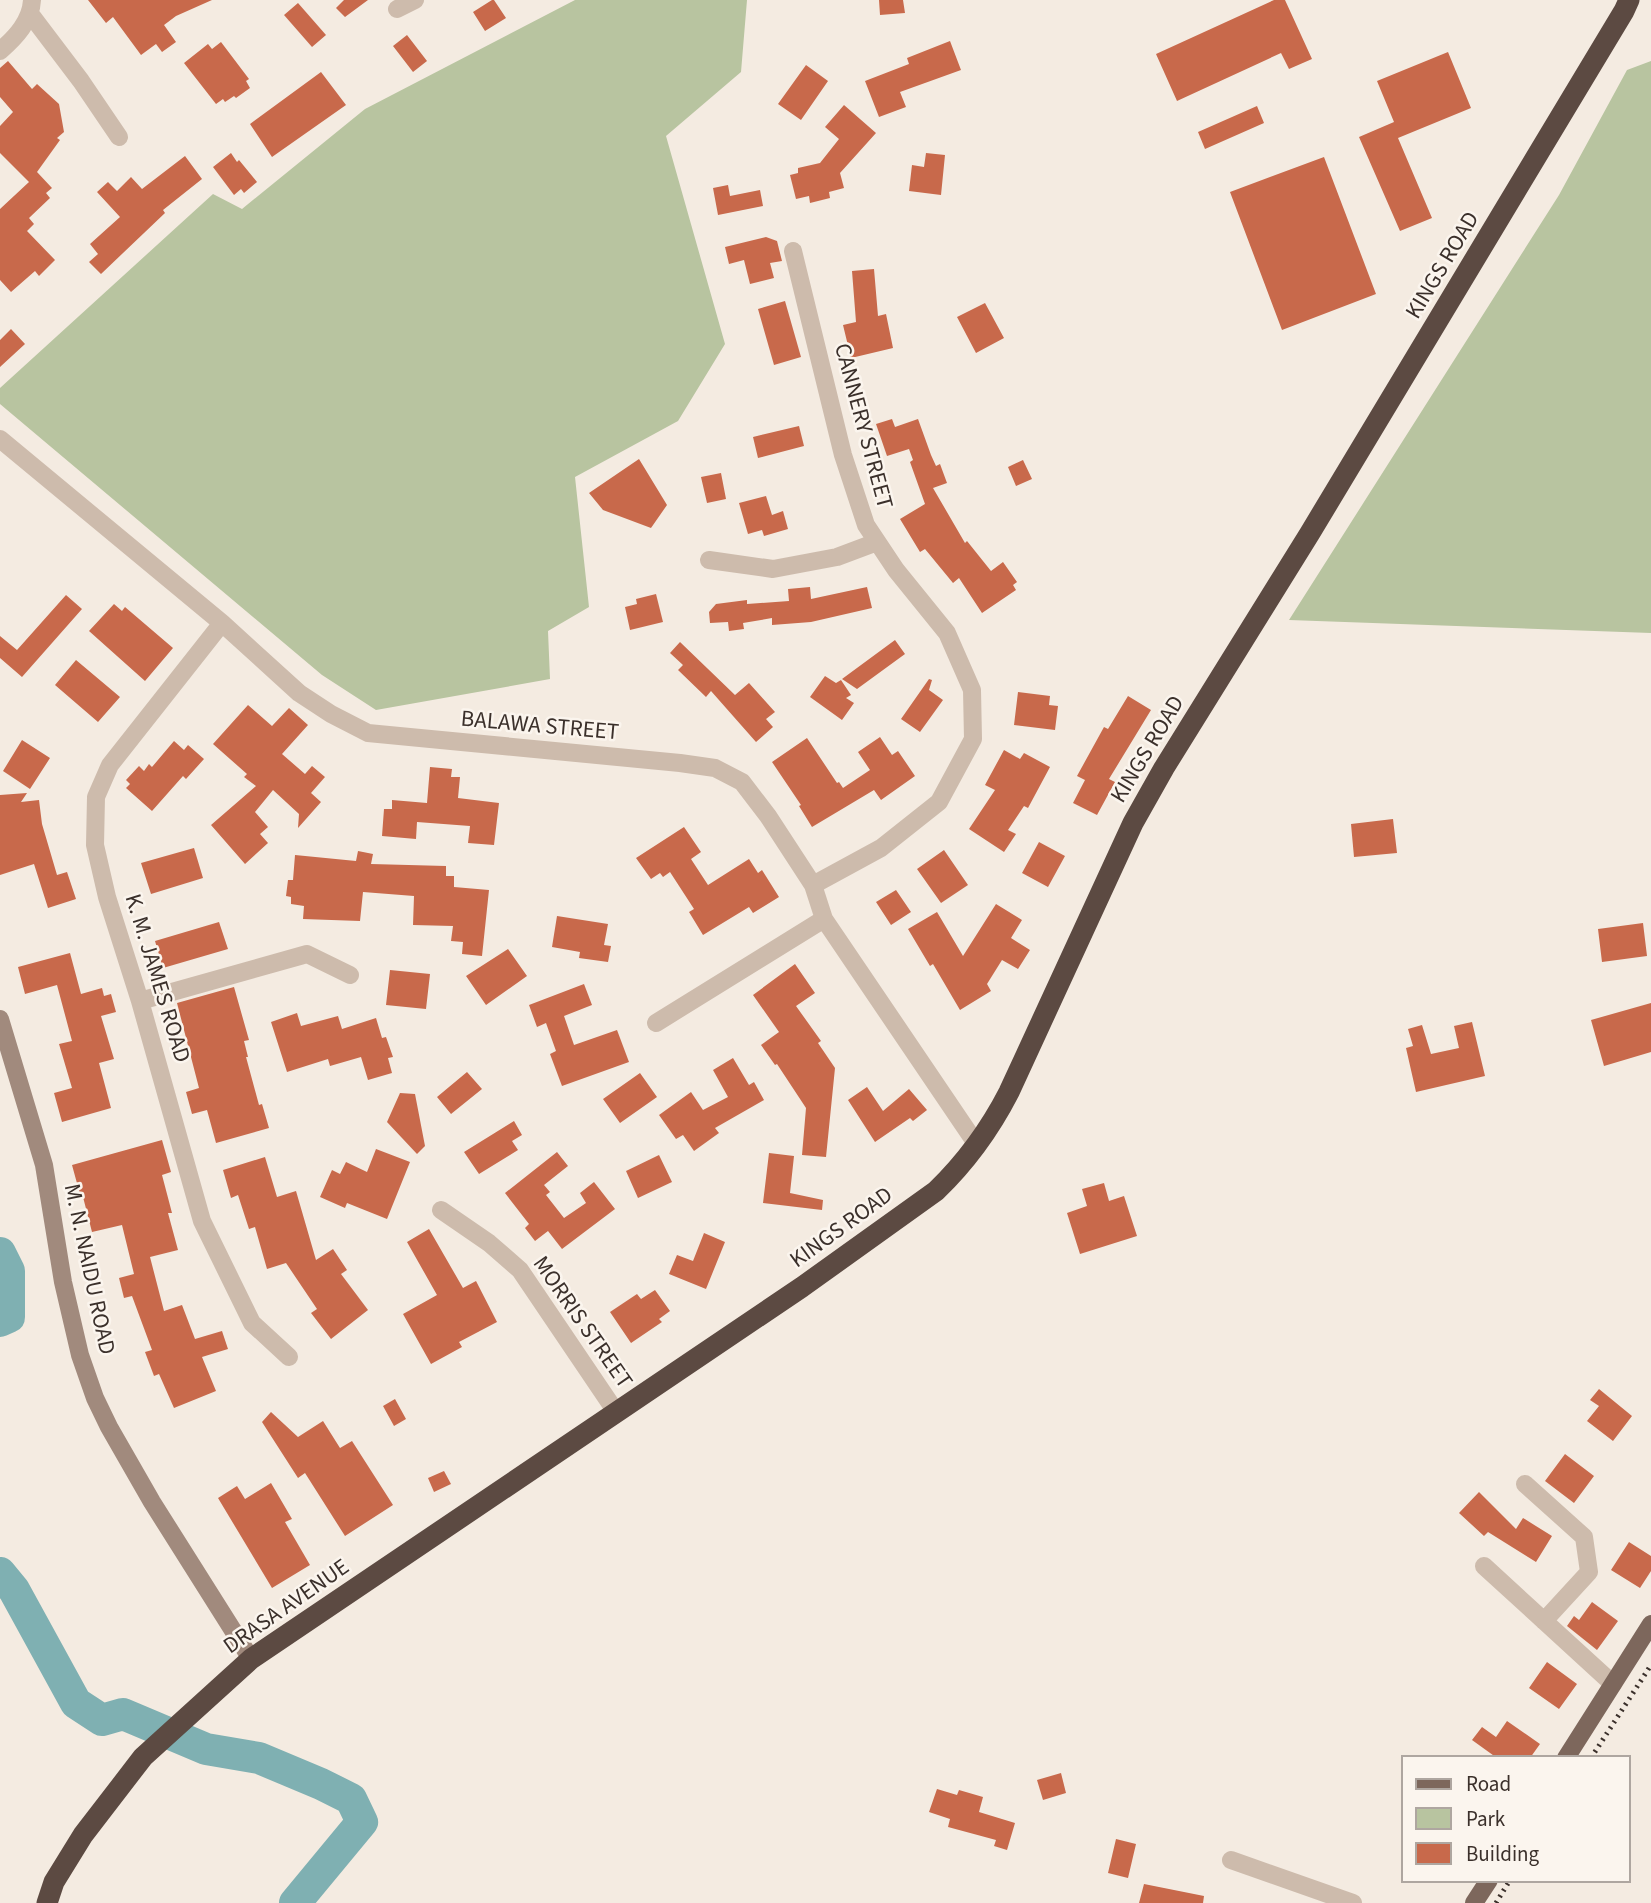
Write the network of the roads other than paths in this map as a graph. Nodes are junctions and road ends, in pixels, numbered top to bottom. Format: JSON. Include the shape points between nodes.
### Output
{"nodes":[{"id":1,"x":415,"y":0,"type":"edge"},
{"id":2,"x":1630,"y":4,"type":"edge"},
{"id":3,"x":32,"y":7,"type":"edge"},
{"id":4,"x":397,"y":9,"type":"dead end"},
{"id":5,"x":0,"y":51,"type":"edge"},
{"id":6,"x":118,"y":137,"type":"dead end"},
{"id":7,"x":793,"y":251,"type":"dead end"},
{"id":8,"x":0,"y":439,"type":"edge"},
{"id":9,"x":877,"y":542,"type":"junction"},
{"id":10,"x":709,"y":560,"type":"dead end"},
{"id":11,"x":222,"y":623,"type":"junction"},
{"id":12,"x":813,"y":885,"type":"junction"},
{"id":13,"x":824,"y":919,"type":"junction"},
{"id":14,"x":350,"y":975,"type":"dead end"},
{"id":15,"x":140,"y":1001,"type":"junction"},
{"id":16,"x":0,"y":1019,"type":"edge"},
{"id":17,"x":656,"y":1023,"type":"dead end"},
{"id":18,"x":977,"y":1145,"type":"junction"},
{"id":19,"x":441,"y":1210,"type":"dead end"},
{"id":20,"x":289,"y":1357,"type":"dead end"},
{"id":21,"x":616,"y":1412,"type":"junction"},
{"id":22,"x":1525,"y":1484,"type":"dead end"},
{"id":23,"x":1484,"y":1566,"type":"dead end"},
{"id":24,"x":1544,"y":1621,"type":"junction"},
{"id":25,"x":1651,"y":1624,"type":"edge"},
{"id":26,"x":251,"y":1659,"type":"junction"},
{"id":27,"x":1613,"y":1684,"type":"junction"},
{"id":28,"x":1567,"y":1756,"type":"edge"},
{"id":29,"x":1231,"y":1860,"type":"dead end"},
{"id":30,"x":1488,"y":1882,"type":"edge"},
{"id":31,"x":47,"y":1903,"type":"edge"},
{"id":32,"x":1353,"y":1903,"type":"edge"},
{"id":33,"x":1474,"y":1903,"type":"edge"}],
"edges":[{"from":1,"to":4,"type":"street"},
{"from":2,"to":18,"type":"highway","name":"KINGS ROAD","via":[[1158,779],[1133,823],[1009,1092]]},
{"from":3,"to":5,"type":"street"},
{"from":3,"to":6,"type":"street"},
{"from":7,"to":9,"type":"street","name":"CANNERY STREET","via":[[843,455],[866,525]]},
{"from":8,"to":11,"type":"street","name":"BALAWA STREET"},
{"from":9,"to":10,"type":"street","via":[[837,557],[773,569]]},
{"from":9,"to":12,"type":"street","name":"CANNERY STREET","via":[[947,633],[972,691],[973,739],[939,802],[881,848]]},
{"from":11,"to":12,"type":"street","name":"BALAWA STREET","via":[[299,693],[368,733],[715,768],[742,782]]},
{"from":11,"to":15,"type":"street","name":"K. M. JAMES ROAD","via":[[110,765],[96,797],[95,845]]},
{"from":12,"to":13,"type":"street","name":"BALAWA STREET"},
{"from":13,"to":17,"type":"street"},
{"from":13,"to":18,"type":"street","name":"BALAWA STREET"},
{"from":14,"to":15,"type":"street","via":[[306,954]]},
{"from":15,"to":20,"type":"street","name":"K. M. JAMES ROAD","via":[[202,1221],[252,1322]]},
{"from":16,"to":26,"type":"main road","name":"M. N. NAIDU ROAD","via":[[44,1165],[63,1282],[95,1398],[152,1502]]},
{"from":18,"to":21,"type":"highway","name":"KINGS ROAD","via":[[936,1191]]},
{"from":19,"to":21,"type":"street","name":"MORRIS STREET","via":[[520,1270]]},
{"from":21,"to":26,"type":"highway","name":"DRASA AVENUE"},
{"from":22,"to":24,"type":"street","via":[[1584,1537],[1588,1572]]},
{"from":23,"to":24,"type":"street"},
{"from":24,"to":27,"type":"street"},
{"from":25,"to":27,"type":"main road"},
{"from":26,"to":31,"type":"highway","name":"DRASA AVENUE","via":[[143,1757],[83,1835],[54,1882]]},
{"from":27,"to":28,"type":"main road"},
{"from":29,"to":32,"type":"street"},
{"from":30,"to":33,"type":"main road"}]}
